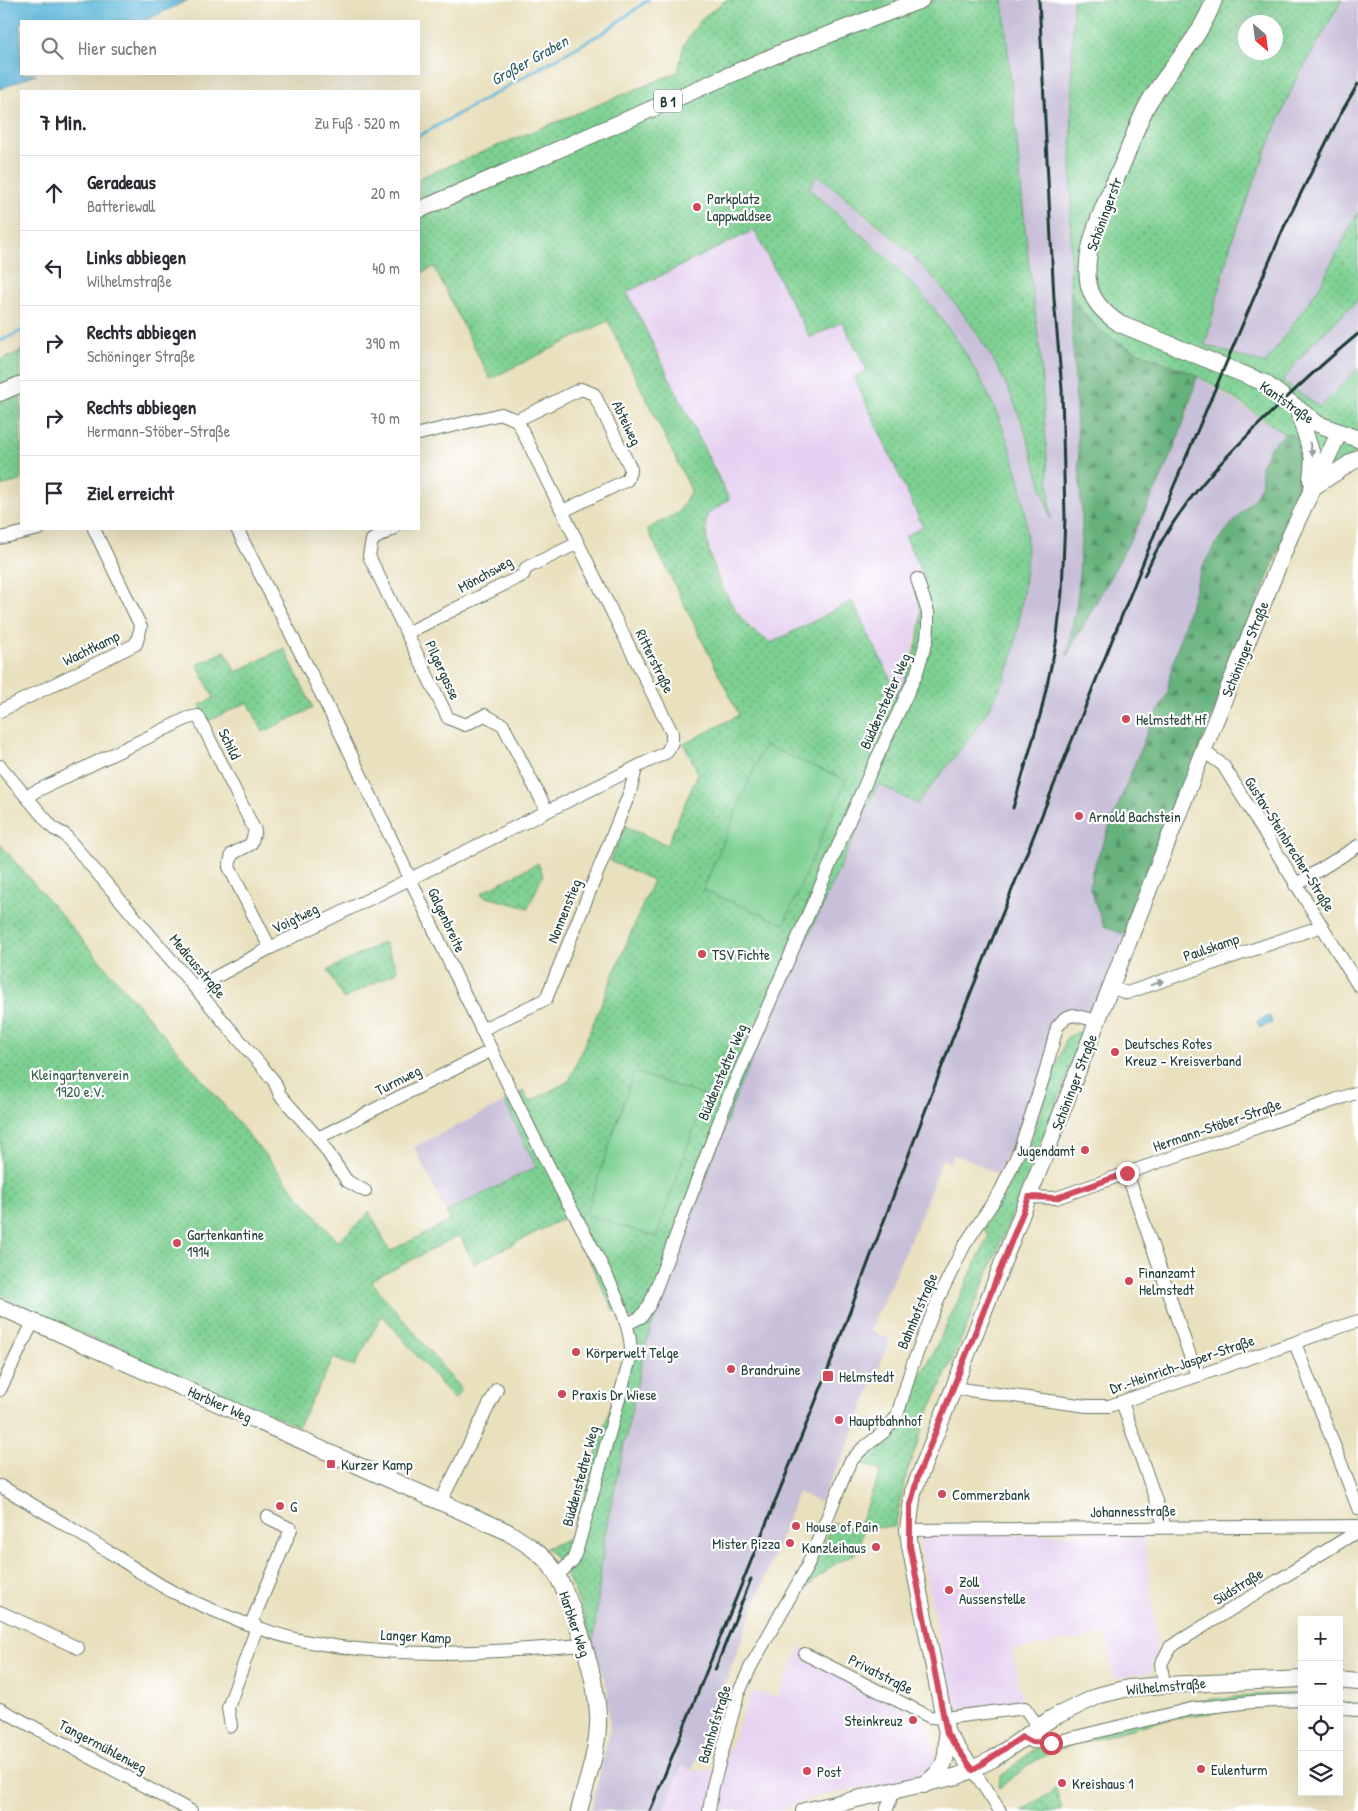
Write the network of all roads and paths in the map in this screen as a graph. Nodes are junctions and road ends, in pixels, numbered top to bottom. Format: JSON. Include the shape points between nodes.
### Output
{"nodes":[{"id":1,"x":921,"y":0,"type":"edge"},
{"id":2,"x":1214,"y":0,"type":"edge"},
{"id":3,"x":420,"y":210,"type":"edge"},
{"id":4,"x":1217,"y":364,"type":"joint"},
{"id":5,"x":20,"y":384,"type":"edge"},
{"id":6,"x":0,"y":393,"type":"edge"},
{"id":7,"x":1298,"y":410,"type":"junction"},
{"id":8,"x":517,"y":420,"type":"junction"},
{"id":9,"x":1339,"y":433,"type":"junction"},
{"id":10,"x":420,"y":434,"type":"edge"},
{"id":11,"x":1358,"y":439,"type":"edge"},
{"id":12,"x":1358,"y":458,"type":"edge"},
{"id":13,"x":1311,"y":490,"type":"junction"},
{"id":14,"x":562,"y":511,"type":"junction"},
{"id":15,"x":35,"y":530,"type":"edge"},
{"id":16,"x":94,"y":530,"type":"edge"},
{"id":17,"x":238,"y":530,"type":"edge"},
{"id":18,"x":391,"y":530,"type":"edge"},
{"id":19,"x":0,"y":538,"type":"edge"},
{"id":20,"x":578,"y":543,"type":"junction"},
{"id":21,"x":917,"y":579,"type":"dead end"},
{"id":22,"x":407,"y":632,"type":"junction"},
{"id":23,"x":0,"y":711,"type":"edge"},
{"id":24,"x":1203,"y":751,"type":"junction"},
{"id":25,"x":0,"y":766,"type":"edge"},
{"id":26,"x":636,"y":768,"type":"junction"},
{"id":27,"x":26,"y":796,"type":"junction"},
{"id":28,"x":547,"y":811,"type":"junction"},
{"id":29,"x":1358,"y":846,"type":"edge"},
{"id":30,"x":410,"y":879,"type":"junction"},
{"id":31,"x":1295,"y":885,"type":"junction"},
{"id":32,"x":1322,"y":926,"type":"junction"},
{"id":33,"x":270,"y":948,"type":"junction"},
{"id":34,"x":1358,"y":985,"type":"edge"},
{"id":35,"x":1110,"y":987,"type":"junction"},
{"id":36,"x":195,"y":988,"type":"junction"},
{"id":37,"x":1098,"y":1021,"type":"junction"},
{"id":38,"x":481,"y":1030,"type":"junction"},
{"id":39,"x":492,"y":1050,"type":"junction"},
{"id":40,"x":1358,"y":1092,"type":"edge"},
{"id":41,"x":318,"y":1138,"type":"junction"},
{"id":42,"x":1127,"y":1173,"type":"junction"},
{"id":43,"x":366,"y":1191,"type":"dead end"},
{"id":44,"x":1029,"y":1197,"type":"junction"},
{"id":45,"x":0,"y":1307,"type":"edge"},
{"id":46,"x":1358,"y":1320,"type":"edge"},
{"id":47,"x":33,"y":1322,"type":"junction"},
{"id":48,"x":627,"y":1324,"type":"junction"},
{"id":49,"x":1295,"y":1342,"type":"junction"},
{"id":50,"x":1197,"y":1376,"type":"junction"},
{"id":51,"x":953,"y":1388,"type":"junction"},
{"id":52,"x":497,"y":1389,"type":"dead end"},
{"id":53,"x":0,"y":1390,"type":"edge"},
{"id":54,"x":1122,"y":1402,"type":"junction"},
{"id":55,"x":0,"y":1486,"type":"edge"},
{"id":56,"x":441,"y":1501,"type":"junction"},
{"id":57,"x":1358,"y":1508,"type":"edge"},
{"id":58,"x":267,"y":1517,"type":"dead end"},
{"id":59,"x":1358,"y":1526,"type":"edge"},
{"id":60,"x":1165,"y":1527,"type":"junction"},
{"id":61,"x":908,"y":1530,"type":"junction"},
{"id":62,"x":1358,"y":1531,"type":"edge"},
{"id":63,"x":557,"y":1576,"type":"junction"},
{"id":64,"x":0,"y":1612,"type":"edge"},
{"id":65,"x":254,"y":1626,"type":"junction"},
{"id":66,"x":582,"y":1645,"type":"junction"},
{"id":67,"x":78,"y":1648,"type":"dead end"},
{"id":68,"x":805,"y":1654,"type":"dead end"},
{"id":69,"x":1298,"y":1680,"type":"edge"},
{"id":70,"x":1343,"y":1680,"type":"edge"},
{"id":71,"x":1358,"y":1682,"type":"edge"},
{"id":72,"x":1164,"y":1685,"type":"junction"},
{"id":73,"x":1298,"y":1700,"type":"edge"},
{"id":74,"x":1343,"y":1707,"type":"edge"},
{"id":75,"x":0,"y":1709,"type":"edge"},
{"id":76,"x":1358,"y":1711,"type":"edge"},
{"id":77,"x":231,"y":1726,"type":"dead end"},
{"id":78,"x":946,"y":1726,"type":"junction"},
{"id":79,"x":1038,"y":1727,"type":"junction"},
{"id":80,"x":1022,"y":1737,"type":"junction"},
{"id":81,"x":973,"y":1770,"type":"junction"},
{"id":82,"x":924,"y":1786,"type":"junction"},
{"id":83,"x":894,"y":1792,"type":"junction"},
{"id":84,"x":711,"y":1809,"type":"edge"},
{"id":85,"x":191,"y":1811,"type":"edge"},
{"id":86,"x":580,"y":1811,"type":"edge"},
{"id":87,"x":804,"y":1811,"type":"edge"},
{"id":88,"x":886,"y":1811,"type":"edge"},
{"id":89,"x":1000,"y":1811,"type":"edge"}],
"edges":[{"from":1,"to":3,"type":"main road","number":"B 1","via":[[785,51]]},
{"from":2,"to":4,"type":"main road","name":"Schöningerstr","via":[[1195,39],[1157,89],[1142,117],[1099,222],[1088,258],[1088,276],[1092,295],[1108,316],[1140,333]]},
{"from":4,"to":7,"type":"main road","name":"Kantstraße","via":[[1265,383]]},
{"from":5,"to":6,"type":"main road"},
{"from":7,"to":9,"type":"main road","name":"Kantstraße"},
{"from":7,"to":13,"type":"main road","one_way":true,"via":[[1313,458]]},
{"from":8,"to":10,"type":"street","via":[[501,414]]},
{"from":8,"to":14,"type":"street","name":"Ritterstraße"},
{"from":8,"to":14,"type":"street","name":"Abteiweg","via":[[581,389],[594,394],[598,402],[631,469],[627,480]]},
{"from":9,"to":11,"type":"main road","name":"Kantstraße"},
{"from":9,"to":13,"type":"main road","name":"Schöninger Straße"},
{"from":12,"to":13,"type":"main road"},
{"from":13,"to":24,"type":"main road","name":"Schöninger Straße"},
{"from":14,"to":20,"type":"street","name":"Ritterstraße"},
{"from":15,"to":19,"type":"street"},
{"from":16,"to":23,"type":"street","name":"Wachtkamp","via":[[141,627],[136,644]]},
{"from":17,"to":30,"type":"street","name":"Galgenbreite"},
{"from":18,"to":22,"type":"street","name":"Pilgergasse","via":[[372,540],[369,556]]},
{"from":20,"to":22,"type":"street","name":"Mönchsweg","via":[[526,568],[523,575]]},
{"from":20,"to":26,"type":"street","name":"Ritterstraße","via":[[672,733],[667,752]]},
{"from":21,"to":48,"type":"street","name":"Büddenstedter Weg","via":[[928,612],[928,626],[916,675],[728,1098],[650,1304],[641,1317]]},
{"from":22,"to":28,"type":"street","name":"Pilgergasse","via":[[448,718],[465,725],[486,715],[503,725]]},
{"from":24,"to":31,"type":"street","name":"Gustav-Steinbrecher-Straße","via":[[1223,765]]},
{"from":24,"to":35,"type":"main road","name":"Schöninger Straße"},
{"from":25,"to":27,"type":"street","name":"Medicusstraße"},
{"from":26,"to":28,"type":"street","name":"Ritterstraße"},
{"from":26,"to":38,"type":"street","name":"Nonnenstieg","via":[[630,792],[546,999]]},
{"from":27,"to":33,"type":"street","name":"Schild","via":[[198,716],[255,832],[251,844],[232,854],[229,867]]},
{"from":27,"to":36,"type":"street","name":"Medicusstraße","via":[[54,829],[64,834]]},
{"from":28,"to":30,"type":"street","name":"Ritterstraße"},
{"from":29,"to":31,"type":"street"},
{"from":30,"to":33,"type":"street","name":"Voigtweg"},
{"from":30,"to":38,"type":"street","name":"Galgenbreite"},
{"from":31,"to":32,"type":"street","name":"Gustav-Steinbrecher-Straße"},
{"from":32,"to":34,"type":"street","name":"Gustav-Steinbrecher-Straße"},
{"from":35,"to":32,"type":"street","name":"Paulskamp","one_way":true,"via":[[1127,992]]},
{"from":33,"to":36,"type":"street","name":"Voigtweg"},
{"from":35,"to":37,"type":"main road","name":"Schöninger Straße"},
{"from":36,"to":41,"type":"street","name":"Medicusstraße"},
{"from":37,"to":44,"type":"main road","name":"Schöninger Straße"},
{"from":37,"to":84,"type":"street","name":"Bahnhofstraße","via":[[1073,1015],[1057,1027],[1020,1149],[1001,1190],[964,1246],[939,1297],[896,1416],[886,1431],[850,1462],[799,1583],[744,1679],[728,1721]]},
{"from":38,"to":39,"type":"street","name":"Galgenbreite"},
{"from":39,"to":41,"type":"street","name":"Turmweg"},
{"from":39,"to":48,"type":"street","name":"Galgenbreite"},
{"from":40,"to":42,"type":"street","name":"Hermann-Stöber-Straße"},
{"from":41,"to":43,"type":"street","name":"Medicusstraße","via":[[347,1181]]},
{"from":42,"to":44,"type":"street","name":"Hermann-Stöber-Straße","via":[[1056,1198]]},
{"from":42,"to":50,"type":"street"},
{"from":44,"to":51,"type":"main road","name":"Schöninger Straße"},
{"from":45,"to":47,"type":"main road","name":"Harbker Weg"},
{"from":46,"to":49,"type":"street","name":"Dr.-Heinrich-Jasper-Straße"},
{"from":47,"to":53,"type":"street"},
{"from":47,"to":56,"type":"main road","name":"Harbker Weg"},
{"from":48,"to":63,"type":"street","name":"Büddenstedter Weg","via":[[632,1342],[630,1359],[578,1546],[573,1560]]},
{"from":49,"to":50,"type":"street","name":"Dr.-Heinrich-Jasper-Straße"},
{"from":49,"to":57,"type":"street"},
{"from":50,"to":54,"type":"street","name":"Dr.-Heinrich-Jasper-Straße"},
{"from":51,"to":54,"type":"street","name":"Dr.-Heinrich-Jasper-Straße","via":[[1087,1406]]},
{"from":51,"to":61,"type":"main road","name":"Schöninger Straße","via":[[913,1492]]},
{"from":52,"to":56,"type":"street"},
{"from":54,"to":60,"type":"street"},
{"from":55,"to":65,"type":"street","name":"Langer Kamp","via":[[174,1592]]},
{"from":56,"to":63,"type":"main road","name":"Harbker Weg","via":[[506,1531],[530,1546]]},
{"from":58,"to":65,"type":"street","via":[[291,1529]]},
{"from":59,"to":60,"type":"street","name":"Johannesstraße"},
{"from":60,"to":61,"type":"street","name":"Johannesstraße"},
{"from":61,"to":78,"type":"main road","name":"Schöninger Straße"},
{"from":62,"to":72,"type":"street","name":"Südstraße","via":[[1170,1647],[1161,1664]]},
{"from":63,"to":66,"type":"main road","name":"Harbker Weg"},
{"from":64,"to":67,"type":"street"},
{"from":65,"to":66,"type":"street","name":"Langer Kamp","via":[[303,1640],[387,1652],[488,1653]]},
{"from":65,"to":77,"type":"street","via":[[228,1708]]},
{"from":66,"to":86,"type":"main road","name":"Harbker Weg","via":[[596,1686],[598,1726]]},
{"from":68,"to":78,"type":"street","name":"Privatstraße"},
{"from":69,"to":72,"type":"main road","name":"Wilhelmstraße"},
{"from":70,"to":71,"type":"main road"},
{"from":72,"to":79,"type":"main road","name":"Wilhelmstraße","via":[[1100,1695]]},
{"from":73,"to":80,"type":"street","via":[[1200,1707],[1051,1743],[1032,1742]]},
{"from":74,"to":76,"type":"street"},
{"from":75,"to":85,"type":"street","name":"Tangermühlenweg"},
{"from":78,"to":79,"type":"street","via":[[964,1715],[1025,1708]]},
{"from":78,"to":81,"type":"main road","name":"Schöninger Straße"},
{"from":78,"to":82,"type":"main road","via":[[946,1762]]},
{"from":79,"to":80,"type":"main road","name":"Wilhelmstraße"},
{"from":80,"to":81,"type":"main road","name":"Wilhelmstraße"},
{"from":81,"to":82,"type":"main road","name":"Wilhelmstraße"},
{"from":81,"to":89,"type":"street"},
{"from":82,"to":83,"type":"main road","name":"Wilhelmstraße"},
{"from":83,"to":87,"type":"main road","name":"Wilhelmstraße"},
{"from":83,"to":88,"type":"street"}]}
